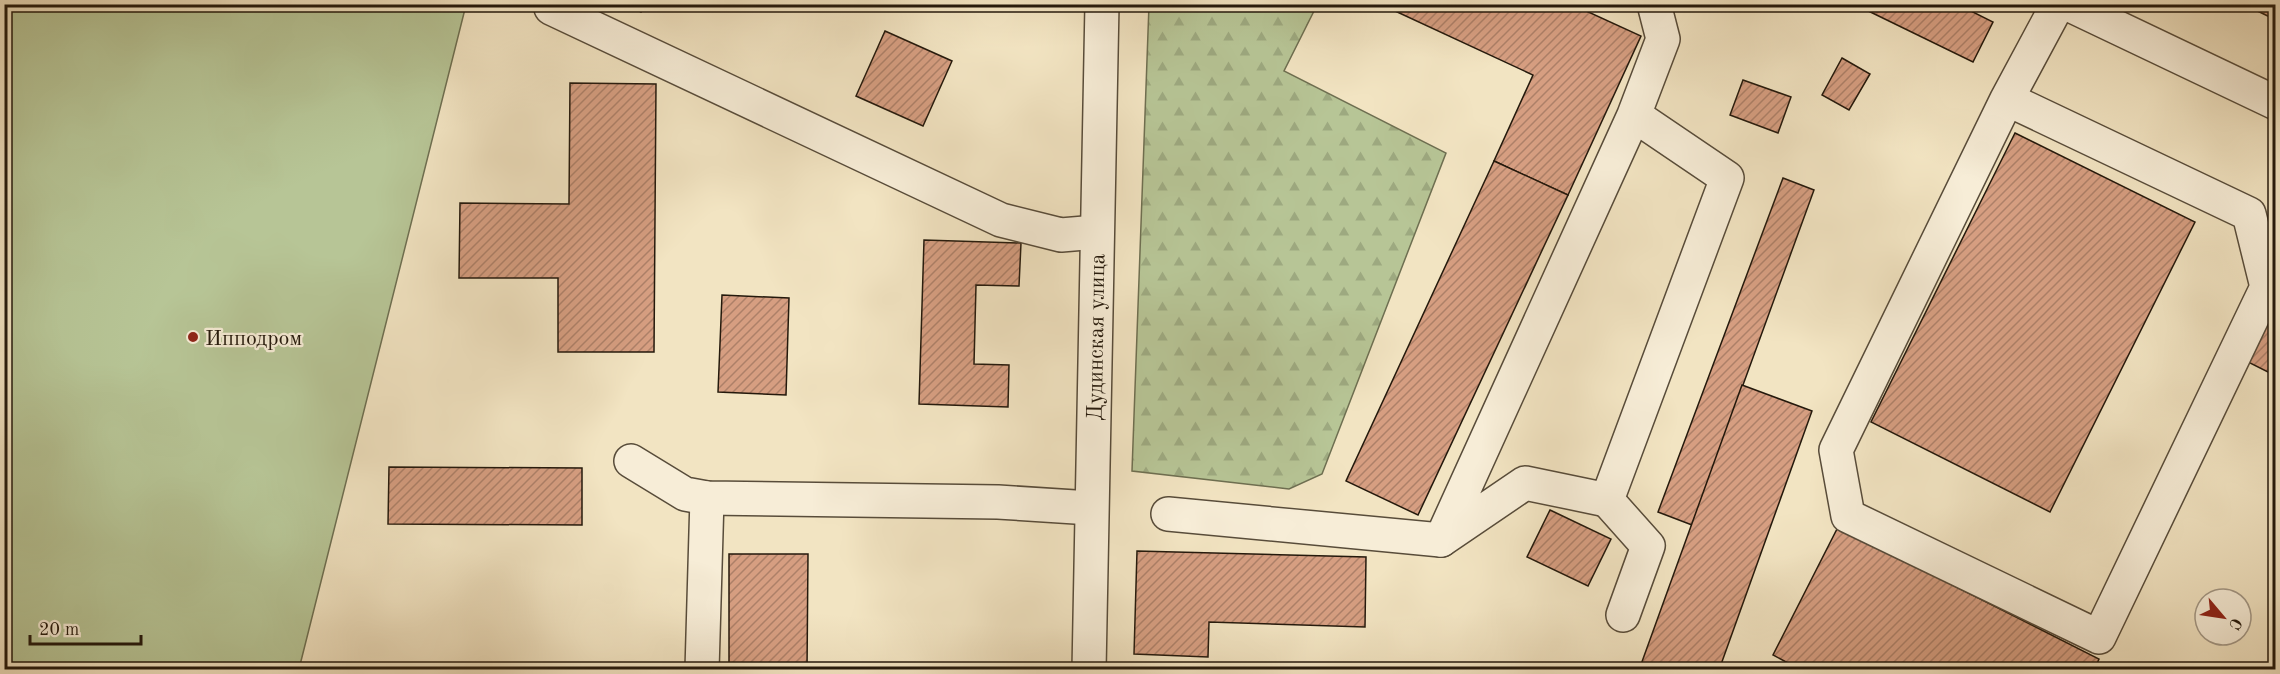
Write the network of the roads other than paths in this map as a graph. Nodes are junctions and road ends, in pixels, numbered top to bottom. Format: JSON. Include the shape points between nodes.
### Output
{"nodes":[{"id":1,"x":1102,"y":4,"type":"edge"},
{"id":2,"x":1654,"y":4,"type":"edge"},
{"id":3,"x":2058,"y":4,"type":"edge"},
{"id":4,"x":2068,"y":4,"type":"edge"},
{"id":5,"x":551,"y":8,"type":"dead end"},
{"id":6,"x":2007,"y":99,"type":"junction"},
{"id":7,"x":2276,"y":103,"type":"edge"},
{"id":8,"x":1634,"y":115,"type":"junction"},
{"id":9,"x":1097,"y":232,"type":"junction"},
{"id":10,"x":631,"y":461,"type":"dead end"},
{"id":11,"x":707,"y":498,"type":"junction"},
{"id":12,"x":1607,"y":500,"type":"junction"},
{"id":13,"x":1091,"y":508,"type":"junction"},
{"id":14,"x":1168,"y":514,"type":"dead end"},
{"id":15,"x":1441,"y":540,"type":"junction"},
{"id":16,"x":1623,"y":615,"type":"dead end"},
{"id":17,"x":702,"y":669,"type":"edge"},
{"id":18,"x":1089,"y":669,"type":"edge"}],
"edges":[{"from":1,"to":9,"type":"street","name":"Дудинская улица"},
{"from":2,"to":8,"type":"street","via":[[1663,39]]},
{"from":3,"to":6,"type":"street"},
{"from":4,"to":7,"type":"street"},
{"from":5,"to":9,"type":"street","via":[[1001,220],[1061,235]]},
{"from":6,"to":6,"type":"street","via":[[1836,450],[1848,516],[2099,637],[2267,287],[2249,214]]},
{"from":8,"to":12,"type":"street","via":[[1727,178]]},
{"from":8,"to":15,"type":"street"},
{"from":9,"to":13,"type":"street","name":"Дудинская улица"},
{"from":10,"to":11,"type":"street","via":[[685,494]]},
{"from":11,"to":13,"type":"street","via":[[998,502]]},
{"from":11,"to":17,"type":"street"},
{"from":12,"to":15,"type":"street","via":[[1525,483]]},
{"from":12,"to":16,"type":"street","via":[[1648,546]]},
{"from":13,"to":18,"type":"street","name":"Дудинская улица"},
{"from":14,"to":15,"type":"street"}]}
